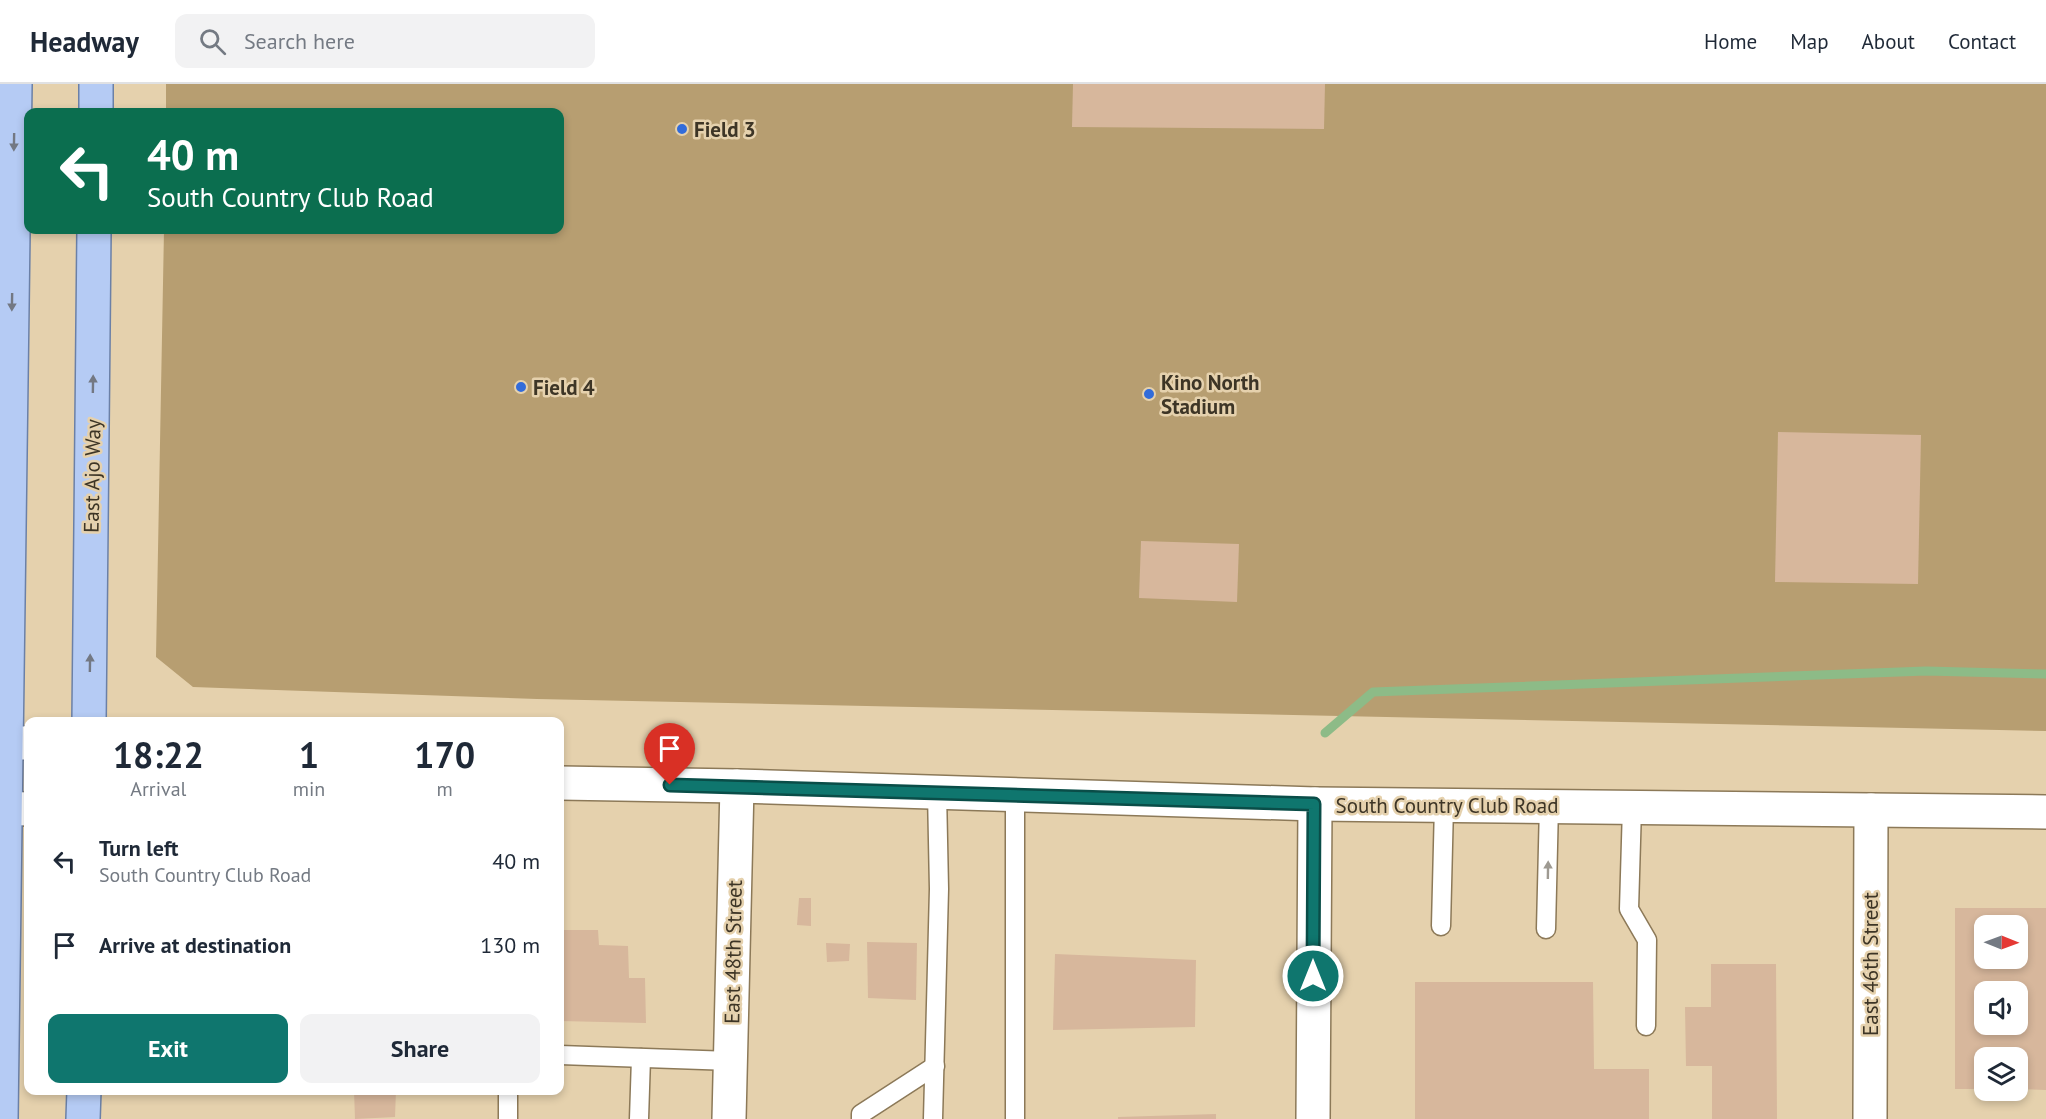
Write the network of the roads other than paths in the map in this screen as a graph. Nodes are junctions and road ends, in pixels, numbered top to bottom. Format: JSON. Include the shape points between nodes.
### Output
{"nodes":[{"id":1,"x":15,"y":84,"type":"edge"},
{"id":2,"x":96,"y":84,"type":"edge"},
{"id":3,"x":96,"y":108,"type":"edge"},
{"id":4,"x":94,"y":234,"type":"edge"},
{"id":5,"x":89,"y":717,"type":"edge"},
{"id":6,"x":12,"y":743,"type":"edge"},
{"id":7,"x":564,"y":783,"type":"edge"},
{"id":8,"x":737,"y":786,"type":"junction"},
{"id":9,"x":937,"y":792,"type":"junction"},
{"id":10,"x":1015,"y":795,"type":"junction"},
{"id":11,"x":1314,"y":804,"type":"junction"},
{"id":12,"x":1444,"y":806,"type":"junction"},
{"id":13,"x":1549,"y":806,"type":"junction"},
{"id":14,"x":1632,"y":807,"type":"junction"},
{"id":15,"x":11,"y":809,"type":"edge"},
{"id":16,"x":1871,"y":810,"type":"junction"},
{"id":17,"x":2046,"y":812,"type":"edge"},
{"id":18,"x":1441,"y":926,"type":"dead end"},
{"id":19,"x":1546,"y":928,"type":"dead end"},
{"id":20,"x":2,"y":947,"type":"edge"},
{"id":21,"x":1646,"y":1026,"type":"dead end"},
{"id":22,"x":564,"y":1055,"type":"edge"},
{"id":23,"x":641,"y":1058,"type":"junction"},
{"id":24,"x":731,"y":1061,"type":"junction"},
{"id":25,"x":935,"y":1066,"type":"junction"},
{"id":26,"x":84,"y":1095,"type":"edge"},
{"id":27,"x":508,"y":1095,"type":"edge"},
{"id":28,"x":1,"y":1119,"type":"edge"},
{"id":29,"x":83,"y":1119,"type":"edge"},
{"id":30,"x":508,"y":1119,"type":"edge"},
{"id":31,"x":639,"y":1119,"type":"edge"},
{"id":32,"x":729,"y":1119,"type":"edge"},
{"id":33,"x":861,"y":1119,"type":"edge"},
{"id":34,"x":933,"y":1119,"type":"edge"},
{"id":35,"x":1015,"y":1119,"type":"edge"},
{"id":36,"x":1312,"y":1119,"type":"edge"},
{"id":37,"x":1870,"y":1119,"type":"edge"}],
"edges":[{"from":1,"to":6,"type":"main road","one_way":true},
{"from":2,"to":3,"type":"main road"},
{"from":5,"to":4,"type":"main road","name":"East Ajo Way","one_way":true},
{"from":6,"to":15,"type":"main road"},
{"from":7,"to":8,"type":"street","name":"South Country Club Road"},
{"from":8,"to":9,"type":"street","name":"South Country Club Road"},
{"from":8,"to":24,"type":"street","name":"East 48th Street"},
{"from":9,"to":10,"type":"street","name":"South Country Club Road"},
{"from":9,"to":25,"type":"lane"},
{"from":10,"to":11,"type":"street","name":"South Country Club Road"},
{"from":10,"to":35,"type":"lane"},
{"from":11,"to":12,"type":"street","name":"South Country Club Road"},
{"from":11,"to":36,"type":"street"},
{"from":12,"to":13,"type":"street","name":"South Country Club Road"},
{"from":12,"to":18,"type":"lane"},
{"from":13,"to":14,"type":"street","name":"South Country Club Road"},
{"from":19,"to":13,"type":"lane","one_way":true},
{"from":14,"to":16,"type":"street","name":"South Country Club Road"},
{"from":14,"to":21,"type":"lane","via":[[1629,909],[1647,940]]},
{"from":15,"to":20,"type":"main road"},
{"from":16,"to":17,"type":"street","name":"South Country Club Road"},
{"from":16,"to":37,"type":"street","name":"East 46th Street"},
{"from":20,"to":28,"type":"main road"},
{"from":22,"to":23,"type":"lane"},
{"from":23,"to":24,"type":"lane"},
{"from":23,"to":31,"type":"lane"},
{"from":24,"to":32,"type":"street","name":"East 48th Street"},
{"from":25,"to":33,"type":"lane","via":[[861,1114]]},
{"from":25,"to":34,"type":"lane"},
{"from":26,"to":29,"type":"main road"},
{"from":27,"to":30,"type":"lane"}]}
